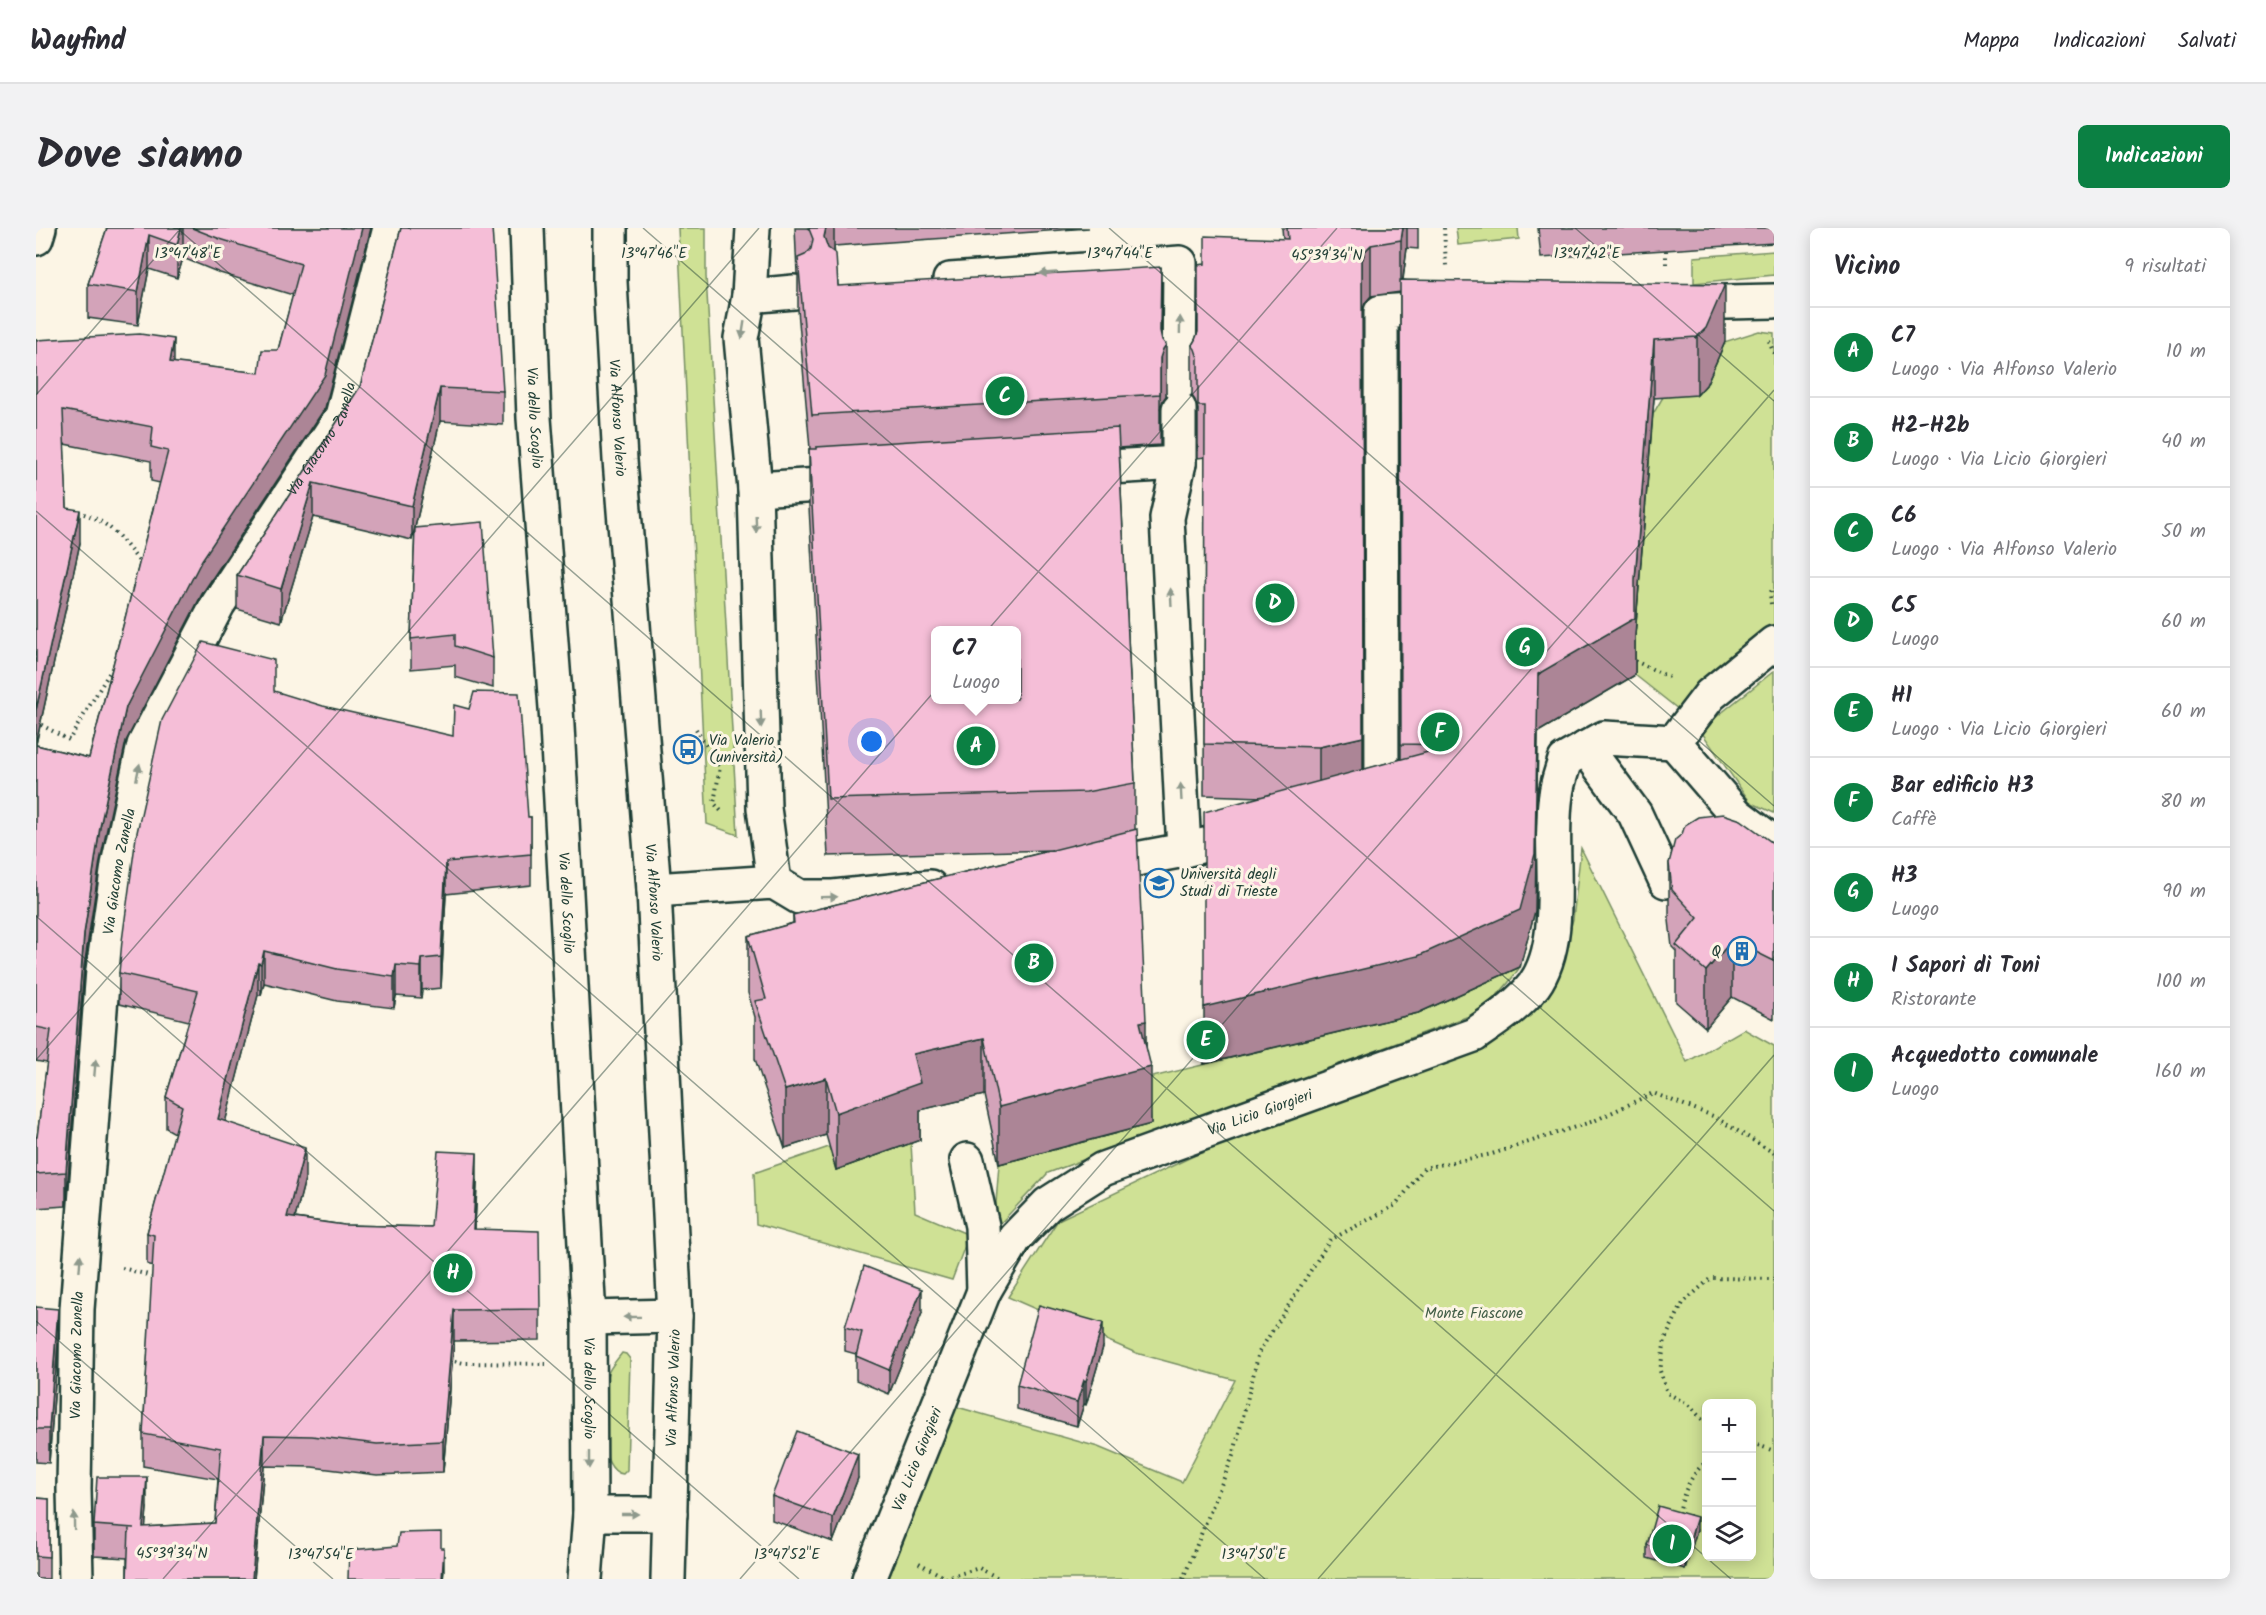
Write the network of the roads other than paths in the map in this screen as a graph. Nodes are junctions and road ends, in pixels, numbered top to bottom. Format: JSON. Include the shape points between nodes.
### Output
{"nodes":[{"id":1,"x":39,"y":228,"type":"edge"},
{"id":2,"x":390,"y":228,"type":"edge"},
{"id":3,"x":527,"y":228,"type":"edge"},
{"id":4,"x":610,"y":228,"type":"edge"},
{"id":5,"x":753,"y":228,"type":"edge"},
{"id":6,"x":36,"y":238,"type":"edge"},
{"id":7,"x":925,"y":282,"type":"edge"},
{"id":8,"x":794,"y":292,"type":"dead end"},
{"id":9,"x":749,"y":296,"type":"junction"},
{"id":10,"x":1774,"y":301,"type":"edge"},
{"id":11,"x":1653,"y":304,"type":"edge"},
{"id":12,"x":1473,"y":307,"type":"edge"},
{"id":13,"x":1179,"y":463,"type":"junction"},
{"id":14,"x":1049,"y":471,"type":"edge"},
{"id":15,"x":885,"y":481,"type":"edge"},
{"id":16,"x":755,"y":489,"type":"junction"},
{"id":17,"x":1774,"y":644,"type":"edge"},
{"id":18,"x":1674,"y":742,"type":"junction"},
{"id":19,"x":1586,"y":748,"type":"junction"},
{"id":20,"x":1347,"y":811,"type":"edge"},
{"id":21,"x":1277,"y":828,"type":"edge"},
{"id":22,"x":1774,"y":843,"type":"edge"},
{"id":23,"x":1185,"y":850,"type":"junction"},
{"id":24,"x":1060,"y":873,"type":"edge"},
{"id":25,"x":1666,"y":881,"type":"dead end"},
{"id":26,"x":774,"y":882,"type":"junction"},
{"id":27,"x":958,"y":884,"type":"edge"},
{"id":28,"x":654,"y":890,"type":"junction"},
{"id":29,"x":967,"y":1160,"type":"dead end"},
{"id":30,"x":984,"y":1291,"type":"junction"},
{"id":31,"x":675,"y":1316,"type":"junction"},
{"id":32,"x":589,"y":1318,"type":"junction"},
{"id":33,"x":590,"y":1514,"type":"junction"},
{"id":34,"x":670,"y":1514,"type":"junction"},
{"id":35,"x":76,"y":1579,"type":"edge"},
{"id":36,"x":585,"y":1579,"type":"edge"},
{"id":37,"x":668,"y":1579,"type":"edge"},
{"id":38,"x":869,"y":1579,"type":"edge"}],
"edges":[{"from":1,"to":6,"type":"street"},
{"from":35,"to":2,"type":"street","name":"Via Giacomo Zanella","one_way":true,"via":[[77,1309],[102,970],[118,865],[144,745],[218,604],[342,416]]},
{"from":3,"to":32,"type":"street","name":"Via dello Scoglio","via":[[534,418],[556,708]]},
{"from":4,"to":28,"type":"street","name":"Via Alfonso Valerio","via":[[620,460]]},
{"from":5,"to":9,"type":"street"},
{"from":13,"to":7,"type":"street","one_way":true,"via":[[1179,396],[1196,262]]},
{"from":8,"to":9,"type":"street"},
{"from":9,"to":16,"type":"street","one_way":true,"via":[[741,338]]},
{"from":10,"to":11,"type":"street"},
{"from":12,"to":20,"type":"street","via":[[1381,312],[1382,802]]},
{"from":13,"to":14,"type":"street"},
{"from":23,"to":13,"type":"street","one_way":true,"via":[[1167,518]]},
{"from":15,"to":16,"type":"street"},
{"from":16,"to":26,"type":"street","one_way":true,"via":[[764,808]]},
{"from":17,"to":18,"type":"street","via":[[1710,695]]},
{"from":18,"to":19,"type":"street","name":"Via Licio Giorgieri","via":[[1604,738]]},
{"from":18,"to":22,"type":"street","via":[[1736,814]]},
{"from":19,"to":25,"type":"street","via":[[1635,814]]},
{"from":19,"to":30,"type":"street","name":"Via Licio Giorgieri","via":[[1565,760],[1556,796],[1549,953],[1534,984],[1508,1011],[1474,1035],[1103,1169],[1048,1204],[1015,1238]]},
{"from":21,"to":23,"type":"street"},
{"from":23,"to":24,"type":"street"},
{"from":26,"to":27,"type":"street","one_way":true,"via":[[799,897]]},
{"from":26,"to":28,"type":"street"},
{"from":28,"to":31,"type":"street","name":"Via Alfonso Valerio"},
{"from":29,"to":30,"type":"street","via":[[982,1226]]},
{"from":30,"to":38,"type":"street","name":"Via Licio Giorgieri"},
{"from":31,"to":32,"type":"street","one_way":true},
{"from":31,"to":34,"type":"street","name":"Via Alfonso Valerio"},
{"from":32,"to":33,"type":"street","name":"Via dello Scoglio","one_way":true},
{"from":33,"to":34,"type":"street","one_way":true},
{"from":33,"to":36,"type":"street","name":"Via dello Scoglio"},
{"from":34,"to":37,"type":"street","name":"Via Alfonso Valerio"}]}
